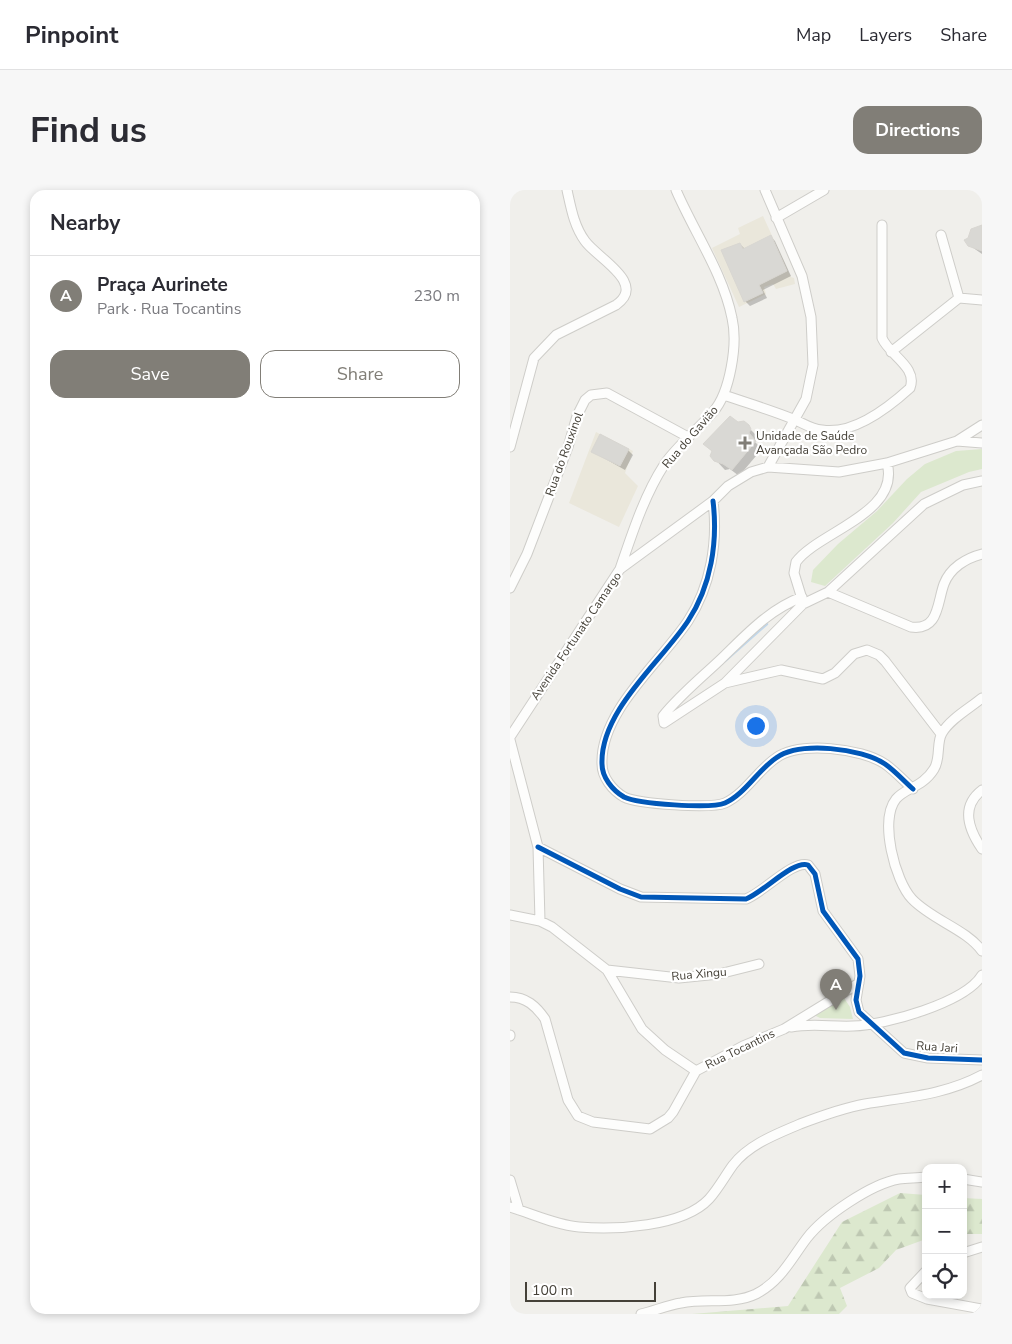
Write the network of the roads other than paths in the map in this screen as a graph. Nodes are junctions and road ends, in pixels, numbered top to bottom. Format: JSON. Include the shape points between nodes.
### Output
{"nodes":[{"id":1,"x":567,"y":190,"type":"edge"},
{"id":2,"x":676,"y":190,"type":"edge"},
{"id":3,"x":765,"y":190,"type":"edge"},
{"id":4,"x":824,"y":190,"type":"edge"},
{"id":5,"x":776,"y":218,"type":"junction"},
{"id":6,"x":882,"y":225,"type":"dead end"},
{"id":7,"x":941,"y":236,"type":"dead end"},
{"id":8,"x":959,"y":298,"type":"junction"},
{"id":9,"x":982,"y":300,"type":"edge"},
{"id":10,"x":891,"y":352,"type":"junction"},
{"id":11,"x":724,"y":395,"type":"junction"},
{"id":12,"x":794,"y":419,"type":"junction"},
{"id":13,"x":982,"y":425,"type":"edge"},
{"id":14,"x":688,"y":437,"type":"junction"},
{"id":15,"x":957,"y":441,"type":"junction"},
{"id":16,"x":982,"y":443,"type":"edge"},
{"id":17,"x":510,"y":447,"type":"edge"},
{"id":18,"x":887,"y":463,"type":"junction"},
{"id":19,"x":768,"y":467,"type":"junction"},
{"id":20,"x":982,"y":481,"type":"edge"},
{"id":21,"x":713,"y":501,"type":"junction"},
{"id":22,"x":982,"y":554,"type":"edge"},
{"id":23,"x":620,"y":570,"type":"junction"},
{"id":24,"x":510,"y":588,"type":"edge"},
{"id":25,"x":828,"y":592,"type":"junction"},
{"id":26,"x":803,"y":601,"type":"junction"},
{"id":27,"x":725,"y":683,"type":"junction"},
{"id":28,"x":982,"y":698,"type":"edge"},
{"id":29,"x":941,"y":734,"type":"junction"},
{"id":30,"x":510,"y":738,"type":"edge"},
{"id":31,"x":913,"y":789,"type":"junction"},
{"id":32,"x":982,"y":790,"type":"edge"},
{"id":33,"x":538,"y":847,"type":"junction"},
{"id":34,"x":982,"y":849,"type":"edge"},
{"id":35,"x":510,"y":915,"type":"edge"},
{"id":36,"x":540,"y":921,"type":"junction"},
{"id":37,"x":982,"y":951,"type":"edge"},
{"id":38,"x":759,"y":964,"type":"dead end"},
{"id":39,"x":607,"y":970,"type":"junction"},
{"id":40,"x":982,"y":975,"type":"edge"},
{"id":41,"x":859,"y":983,"type":"junction"},
{"id":42,"x":979,"y":988,"type":"edge"},
{"id":43,"x":510,"y":997,"type":"edge"},
{"id":44,"x":871,"y":1025,"type":"junction"},
{"id":45,"x":784,"y":1029,"type":"junction"},
{"id":46,"x":982,"y":1060,"type":"edge"},
{"id":47,"x":696,"y":1071,"type":"junction"},
{"id":48,"x":982,"y":1074,"type":"edge"},
{"id":49,"x":922,"y":1177,"type":"edge"},
{"id":50,"x":510,"y":1180,"type":"edge"},
{"id":51,"x":967,"y":1180,"type":"edge"},
{"id":52,"x":982,"y":1182,"type":"edge"},
{"id":53,"x":515,"y":1209,"type":"edge"},
{"id":54,"x":982,"y":1247,"type":"edge"},
{"id":55,"x":967,"y":1252,"type":"edge"},
{"id":56,"x":922,"y":1275,"type":"edge"},
{"id":57,"x":922,"y":1297,"type":"edge"},
{"id":58,"x":927,"y":1299,"type":"edge"},
{"id":59,"x":982,"y":1309,"type":"edge"},
{"id":60,"x":641,"y":1314,"type":"edge"}],
"edges":[{"from":1,"to":17,"type":"street","via":[[577,226],[592,249],[617,270],[624,281],[626,294],[616,305],[556,335],[534,358]]},
{"from":2,"to":11,"type":"street","name":"Rua do Gavião","via":[[724,291],[733,319],[733,348]]},
{"from":3,"to":5,"type":"street"},
{"from":4,"to":5,"type":"street"},
{"from":5,"to":12,"type":"street","via":[[802,276],[811,317],[814,365],[806,399]]},
{"from":6,"to":10,"type":"street","via":[[882,332]]},
{"from":7,"to":8,"type":"street"},
{"from":8,"to":9,"type":"street"},
{"from":8,"to":10,"type":"street"},
{"from":10,"to":12,"type":"street","via":[[907,368],[912,383],[902,395],[870,418],[845,428],[823,430]]},
{"from":11,"to":12,"type":"street"},
{"from":11,"to":14,"type":"street","name":"Rua do Gavião","via":[[714,412]]},
{"from":12,"to":19,"type":"street"},
{"from":13,"to":15,"type":"street"},
{"from":14,"to":23,"type":"street","name":"Rua do Gavião","via":[[658,475]]},
{"from":14,"to":24,"type":"street","name":"Rua do Rouxinol","via":[[607,393],[591,395],[585,400],[527,554]]},
{"from":15,"to":16,"type":"street","name":"Avenida Fortunato Camargo"},
{"from":15,"to":18,"type":"street","name":"Avenida Fortunato Camargo"},
{"from":18,"to":19,"type":"street","name":"Avenida Fortunato Camargo","via":[[839,472]]},
{"from":18,"to":26,"type":"street","via":[[888,484],[866,512],[796,562],[794,573]]},
{"from":19,"to":21,"type":"street","name":"Avenida Fortunato Camargo","via":[[741,477]]},
{"from":20,"to":25,"type":"street","via":[[964,485],[924,504]]},
{"from":21,"to":23,"type":"street","name":"Avenida Fortunato Camargo"},
{"from":21,"to":31,"type":"street","via":[[714,545],[710,572],[702,594],[686,624],[646,672],[613,720],[602,755],[602,772],[608,783],[625,798],[714,806],[736,796],[776,758],[802,748],[862,753],[884,764]]},
{"from":22,"to":25,"type":"street","via":[[966,559],[954,569],[944,584],[934,618],[922,627],[911,627]]},
{"from":23,"to":30,"type":"street","name":"Avenida Fortunato Camargo"},
{"from":25,"to":26,"type":"street"},
{"from":26,"to":27,"type":"street"},
{"from":26,"to":27,"type":"street","via":[[772,612],[690,686],[662,721],[671,719]]},
{"from":27,"to":29,"type":"street","via":[[781,670],[823,678],[835,673],[854,654],[867,650],[885,661]]},
{"from":28,"to":29,"type":"street"},
{"from":29,"to":31,"type":"street","via":[[939,760],[934,770]]},
{"from":30,"to":33,"type":"street"},
{"from":31,"to":37,"type":"street","via":[[896,799],[890,813],[892,855],[904,885],[918,905],[971,940]]},
{"from":32,"to":34,"type":"street","via":[[970,804],[968,822]]},
{"from":33,"to":36,"type":"street"},
{"from":33,"to":41,"type":"street","name":"Rua Jari","via":[[625,892],[650,899],[746,899],[758,894],[796,865],[808,866],[815,874],[823,911],[858,959]]},
{"from":35,"to":36,"type":"street"},
{"from":36,"to":39,"type":"street","via":[[564,935]]},
{"from":38,"to":39,"type":"street","name":"Rua Xingu","via":[[719,974],[678,978]]},
{"from":39,"to":47,"type":"street","via":[[642,1029]]},
{"from":40,"to":42,"type":"street"},
{"from":41,"to":44,"type":"street","name":"Rua Jari","via":[[857,1006]]},
{"from":41,"to":45,"type":"street","name":"Rua Tocantins"},
{"from":42,"to":44,"type":"street","via":[[932,1007]]},
{"from":43,"to":47,"type":"street","name":"Rua Tocantins","via":[[526,1000],[545,1019],[568,1100],[583,1119],[650,1129],[673,1112]]},
{"from":44,"to":45,"type":"street","via":[[810,1024]]},
{"from":44,"to":46,"type":"street","name":"Rua Jari","via":[[898,1049],[914,1056]]},
{"from":45,"to":47,"type":"street","name":"Rua Tocantins"},
{"from":48,"to":53,"type":"street","via":[[947,1090],[832,1113],[766,1139],[734,1164],[708,1200],[679,1218],[638,1225],[579,1227]]},
{"from":49,"to":60,"type":"street","via":[[884,1184],[834,1213],[808,1237],[781,1276],[755,1294],[738,1300],[680,1303]]},
{"from":50,"to":53,"type":"street"},
{"from":51,"to":52,"type":"street"},
{"from":54,"to":55,"type":"street"},
{"from":56,"to":57,"type":"street","via":[[910,1291]]},
{"from":58,"to":59,"type":"street"}]}
